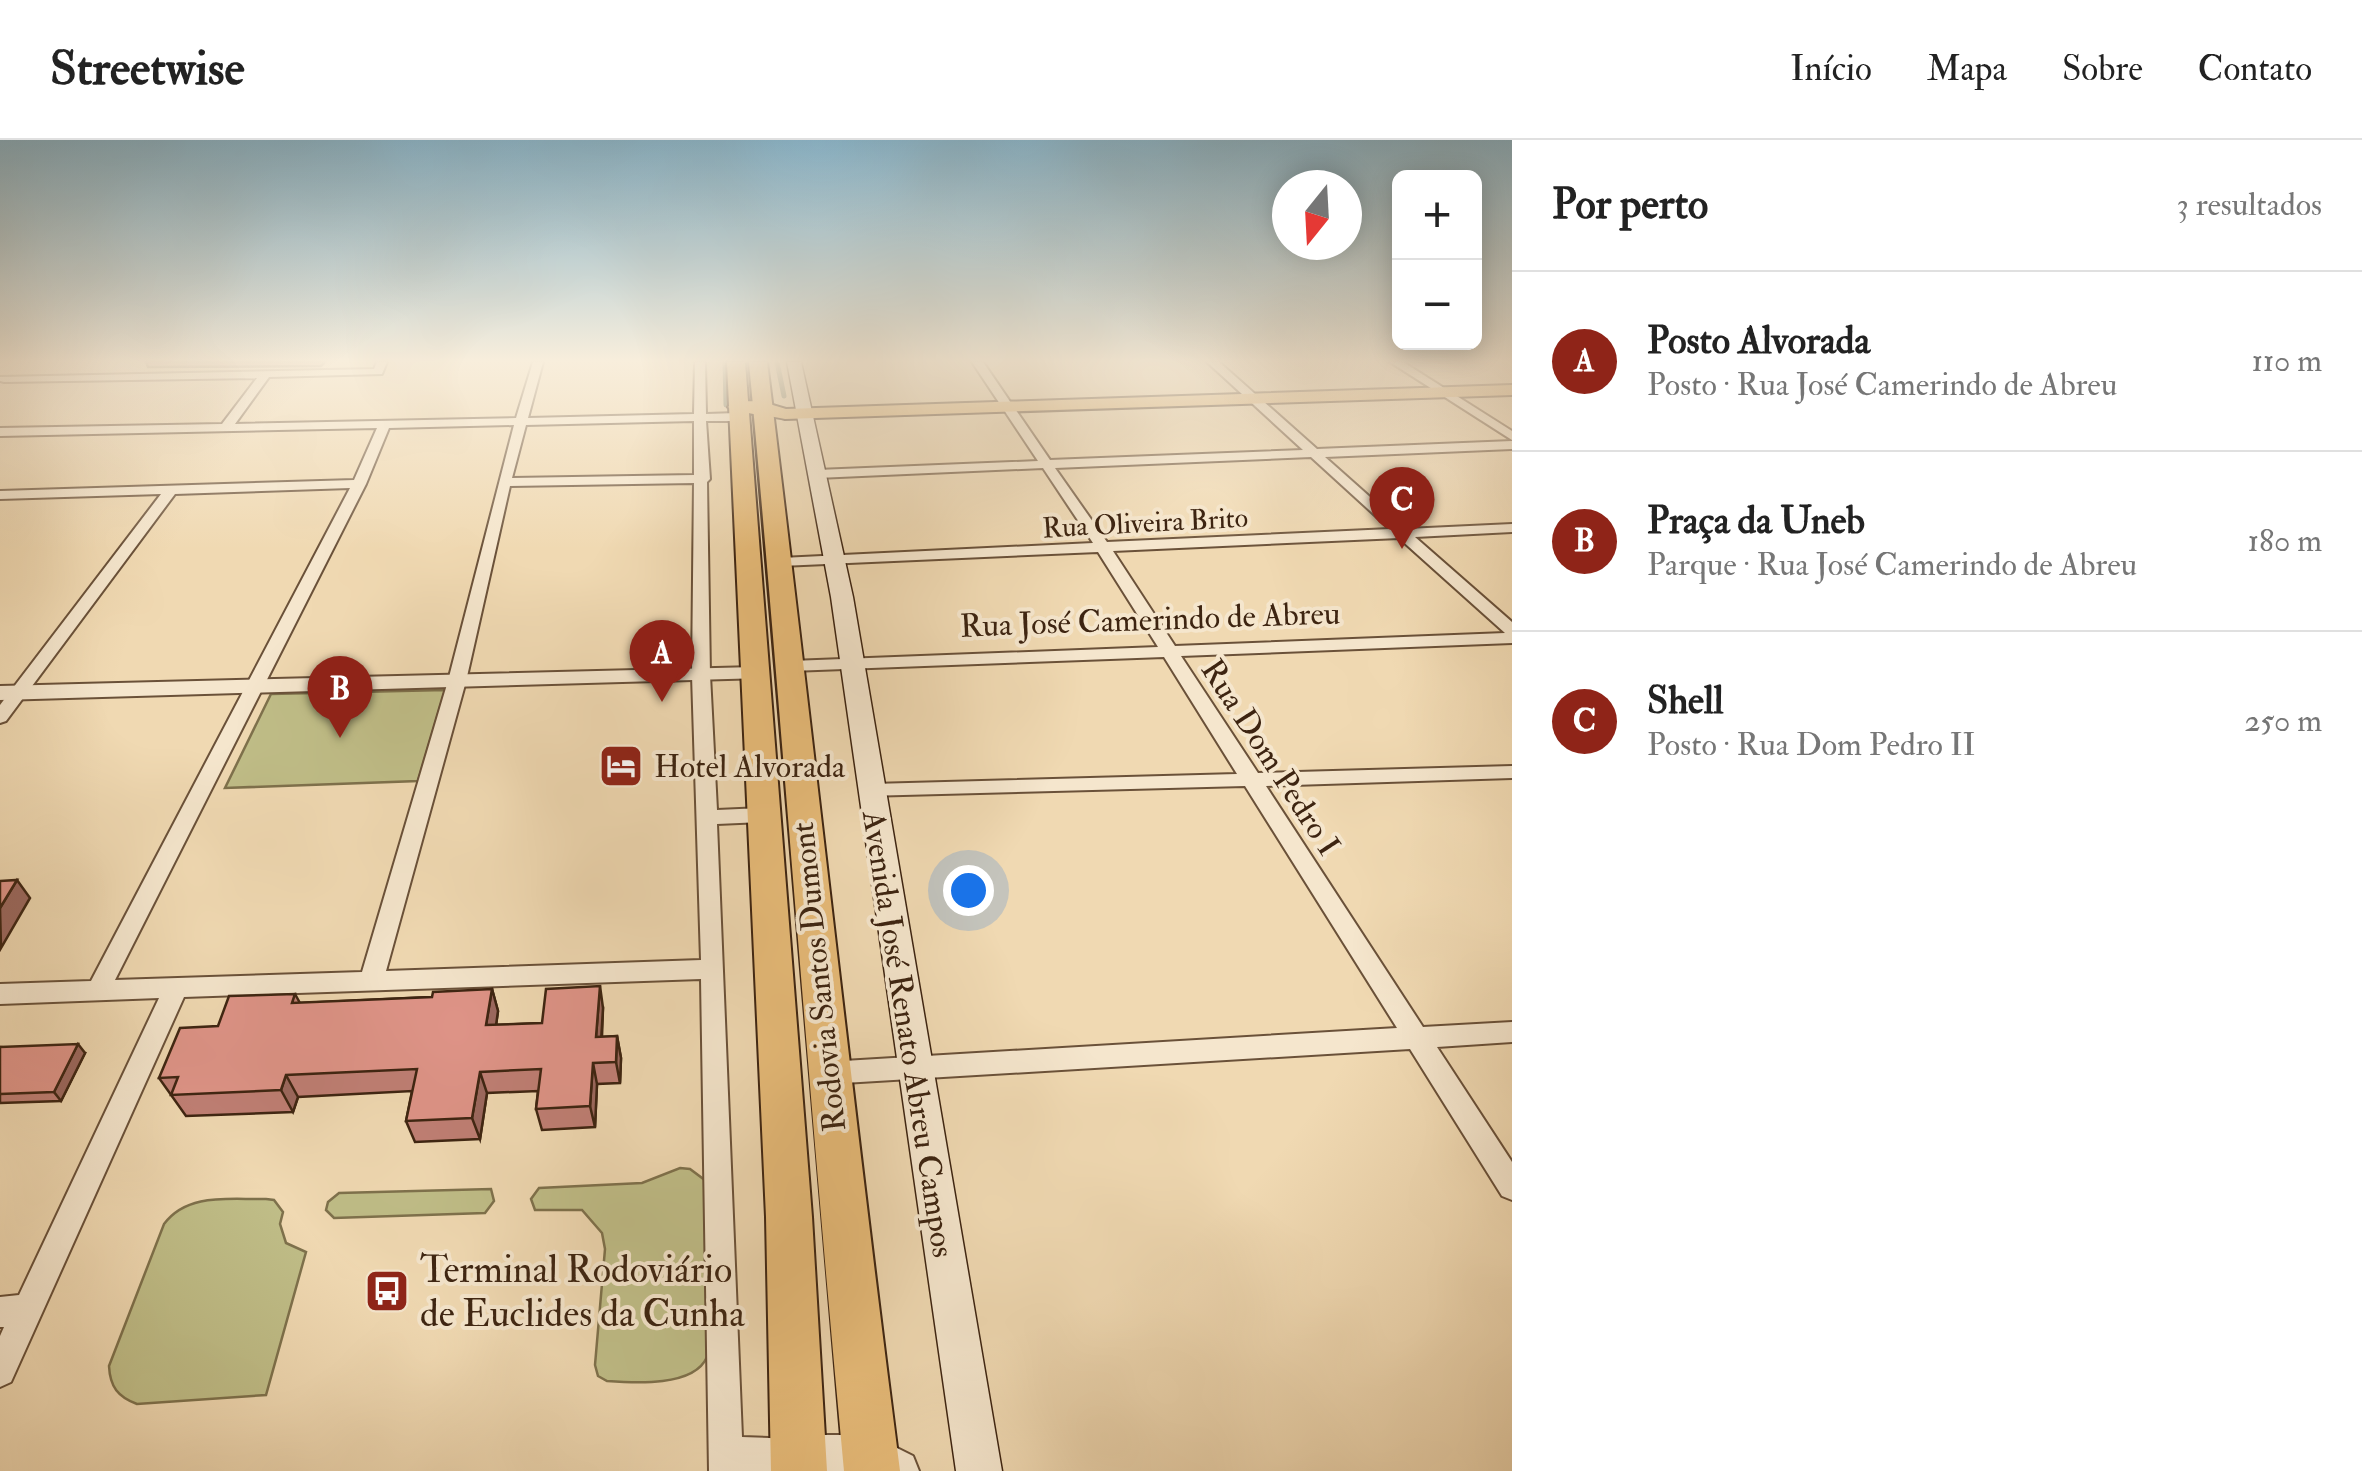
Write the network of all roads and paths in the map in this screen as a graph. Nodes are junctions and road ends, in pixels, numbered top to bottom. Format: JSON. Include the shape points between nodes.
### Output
{"nodes":[{"id":1,"x":327,"y":424,"type":"edge"},
{"id":2,"x":386,"y":424,"type":"edge"},
{"id":3,"x":522,"y":424,"type":"edge"},
{"id":4,"x":700,"y":424,"type":"edge"},
{"id":5,"x":760,"y":424,"type":"edge"},
{"id":6,"x":762,"y":424,"type":"edge"},
{"id":7,"x":769,"y":424,"type":"edge"},
{"id":8,"x":1019,"y":424,"type":"edge"},
{"id":9,"x":1283,"y":424,"type":"edge"},
{"id":10,"x":227,"y":426,"type":"joint"},
{"id":11,"x":0,"y":432,"type":"edge"},
{"id":12,"x":1512,"y":445,"type":"edge"},
{"id":13,"x":1317,"y":454,"type":"junction"},
{"id":14,"x":1047,"y":465,"type":"junction"},
{"id":15,"x":817,"y":474,"type":"junction"},
{"id":16,"x":702,"y":479,"type":"junction"},
{"id":17,"x":504,"y":482,"type":"junction"},
{"id":18,"x":359,"y":484,"type":"junction"},
{"id":19,"x":170,"y":491,"type":"junction"},
{"id":20,"x":0,"y":495,"type":"edge"},
{"id":21,"x":1512,"y":528,"type":"edge"},
{"id":22,"x":1405,"y":533,"type":"junction"},
{"id":23,"x":1104,"y":550,"type":"junction"},
{"id":24,"x":835,"y":561,"type":"junction"},
{"id":25,"x":780,"y":562,"type":"junction"},
{"id":26,"x":1512,"y":634,"type":"edge"},
{"id":27,"x":1167,"y":650,"type":"junction"},
{"id":28,"x":852,"y":664,"type":"junction"},
{"id":29,"x":791,"y":666,"type":"junction"},
{"id":30,"x":755,"y":674,"type":"junction"},
{"id":31,"x":701,"y":675,"type":"junction"},
{"id":32,"x":457,"y":681,"type":"junction"},
{"id":33,"x":255,"y":685,"type":"junction"},
{"id":34,"x":9,"y":693,"type":"edge"},
{"id":35,"x":0,"y":717,"type":"edge"},
{"id":36,"x":1512,"y":772,"type":"edge"},
{"id":37,"x":1249,"y":779,"type":"junction"},
{"id":38,"x":872,"y":791,"type":"junction"},
{"id":39,"x":762,"y":815,"type":"junction"},
{"id":40,"x":708,"y":818,"type":"junction"},
{"id":41,"x":713,"y":969,"type":"junction"},
{"id":42,"x":371,"y":982,"type":"junction"},
{"id":43,"x":176,"y":988,"type":"junction"},
{"id":44,"x":98,"y":991,"type":"junction"},
{"id":45,"x":0,"y":994,"type":"edge"},
{"id":46,"x":1512,"y":1032,"type":"edge"},
{"id":47,"x":1418,"y":1039,"type":"junction"},
{"id":48,"x":914,"y":1068,"type":"junction"},
{"id":49,"x":826,"y":1073,"type":"junction"},
{"id":50,"x":1512,"y":1187,"type":"edge"},
{"id":51,"x":15,"y":1311,"type":"edge"},
{"id":52,"x":0,"y":1371,"type":"edge"},
{"id":53,"x":726,"y":1462,"type":"edge"},
{"id":54,"x":798,"y":1464,"type":"edge"},
{"id":55,"x":880,"y":1466,"type":"edge"},
{"id":56,"x":978,"y":1471,"type":"edge"}],
"edges":[{"from":1,"to":10,"type":"street"},
{"from":2,"to":18,"type":"street"},
{"from":3,"to":17,"type":"street"},
{"from":4,"to":16,"type":"street"},
{"from":5,"to":30,"type":"highway","name":"Rodovia Santos Dumont","via":[[748,535]]},
{"from":6,"to":25,"type":"highway","name":"Rodovia Santos Dumont"},
{"from":7,"to":15,"type":"main road","name":"Avenida José Renato Abreu Campos"},
{"from":8,"to":14,"type":"street","name":"Rua Dom Pedro I"},
{"from":9,"to":13,"type":"street"},
{"from":10,"to":11,"type":"street"},
{"from":12,"to":13,"type":"street"},
{"from":13,"to":14,"type":"street"},
{"from":13,"to":22,"type":"street"},
{"from":14,"to":15,"type":"street"},
{"from":14,"to":23,"type":"street","name":"Rua Dom Pedro I"},
{"from":15,"to":24,"type":"main road","name":"Avenida José Renato Abreu Campos"},
{"from":16,"to":17,"type":"street"},
{"from":16,"to":31,"type":"street"},
{"from":17,"to":32,"type":"street"},
{"from":18,"to":19,"type":"street"},
{"from":18,"to":33,"type":"street"},
{"from":19,"to":20,"type":"street"},
{"from":19,"to":34,"type":"street"},
{"from":21,"to":22,"type":"street","name":"Rua Oliveira Brito"},
{"from":22,"to":23,"type":"street","name":"Rua Oliveira Brito"},
{"from":22,"to":26,"type":"street"},
{"from":23,"to":24,"type":"street","name":"Rua Oliveira Brito"},
{"from":23,"to":27,"type":"street","name":"Rua Dom Pedro I"},
{"from":24,"to":25,"type":"street","name":"Rua Oliveira Brito"},
{"from":24,"to":28,"type":"main road","name":"Avenida José Renato Abreu Campos"},
{"from":25,"to":29,"type":"highway","name":"Rodovia Santos Dumont"},
{"from":26,"to":27,"type":"street","name":"Rua José Camerindo de Abreu"},
{"from":27,"to":28,"type":"street","name":"Rua José Camerindo de Abreu"},
{"from":27,"to":37,"type":"street","name":"Rua Dom Pedro I"},
{"from":28,"to":29,"type":"street","name":"Rua José Camerindo de Abreu"},
{"from":28,"to":38,"type":"main road","name":"Avenida José Renato Abreu Campos"},
{"from":29,"to":49,"type":"highway","name":"Rodovia Santos Dumont"},
{"from":30,"to":31,"type":"street"},
{"from":30,"to":39,"type":"highway","name":"Rodovia Santos Dumont"},
{"from":31,"to":32,"type":"street"},
{"from":31,"to":40,"type":"street"},
{"from":32,"to":33,"type":"street"},
{"from":32,"to":42,"type":"street"},
{"from":33,"to":34,"type":"street"},
{"from":33,"to":44,"type":"street"},
{"from":34,"to":35,"type":"street"},
{"from":36,"to":37,"type":"street"},
{"from":37,"to":38,"type":"street"},
{"from":37,"to":47,"type":"street","name":"Rua Dom Pedro I"},
{"from":38,"to":48,"type":"main road","name":"Avenida José Renato Abreu Campos"},
{"from":39,"to":40,"type":"street"},
{"from":39,"to":54,"type":"highway","name":"Rodovia Santos Dumont"},
{"from":40,"to":41,"type":"street"},
{"from":41,"to":42,"type":"street"},
{"from":41,"to":53,"type":"street"},
{"from":42,"to":43,"type":"street"},
{"from":43,"to":44,"type":"street"},
{"from":43,"to":51,"type":"street"},
{"from":44,"to":45,"type":"street"},
{"from":46,"to":47,"type":"street"},
{"from":47,"to":48,"type":"street"},
{"from":47,"to":50,"type":"street","name":"Rua Dom Pedro I"},
{"from":48,"to":49,"type":"street"},
{"from":48,"to":56,"type":"main road","name":"Avenida José Renato Abreu Campos"},
{"from":49,"to":55,"type":"highway","name":"Rodovia Santos Dumont"},
{"from":51,"to":52,"type":"street"},
{"from":53,"to":54,"type":"street"},
{"from":54,"to":55,"type":"street"}]}
